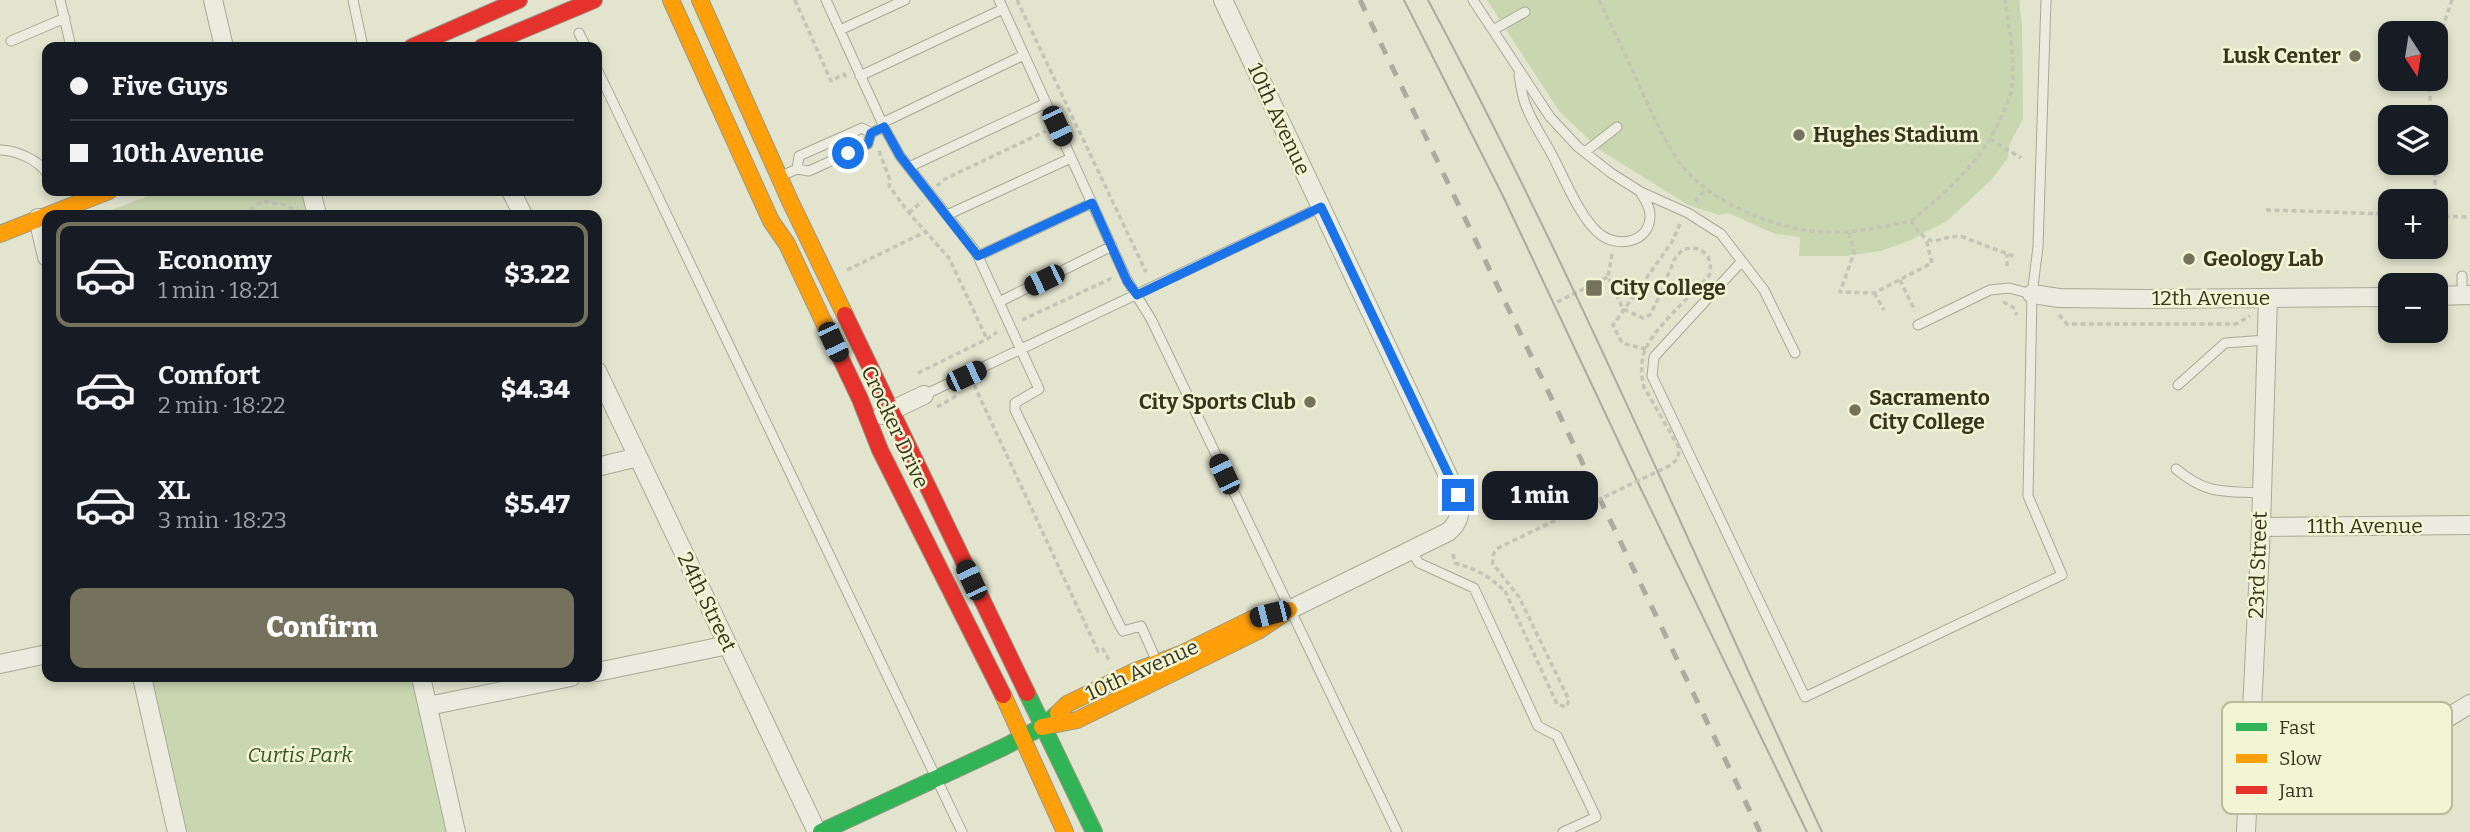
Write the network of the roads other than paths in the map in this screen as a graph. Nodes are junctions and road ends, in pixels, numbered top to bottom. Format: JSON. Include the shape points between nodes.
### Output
{"nodes":[{"id":1,"x":60,"y":0,"type":"edge"},
{"id":2,"x":213,"y":0,"type":"edge"},
{"id":3,"x":352,"y":0,"type":"edge"},
{"id":4,"x":519,"y":0,"type":"edge"},
{"id":5,"x":532,"y":0,"type":"edge"},
{"id":6,"x":594,"y":0,"type":"edge"},
{"id":7,"x":671,"y":0,"type":"edge"},
{"id":8,"x":700,"y":0,"type":"edge"},
{"id":9,"x":826,"y":0,"type":"edge"},
{"id":10,"x":905,"y":0,"type":"edge"},
{"id":11,"x":1223,"y":0,"type":"edge"},
{"id":12,"x":1473,"y":0,"type":"edge"},
{"id":13,"x":2046,"y":0,"type":"edge"},
{"id":14,"x":498,"y":4,"type":"edge"},
{"id":15,"x":1001,"y":5,"type":"edge"},
{"id":16,"x":1525,"y":12,"type":"dead end"},
{"id":17,"x":65,"y":18,"type":"junction"},
{"id":18,"x":840,"y":30,"type":"junction"},
{"id":19,"x":1493,"y":30,"type":"junction"},
{"id":20,"x":579,"y":33,"type":"dead end"},
{"id":21,"x":11,"y":41,"type":"dead end"},
{"id":22,"x":70,"y":42,"type":"edge"},
{"id":23,"x":223,"y":42,"type":"edge"},
{"id":24,"x":362,"y":42,"type":"edge"},
{"id":25,"x":422,"y":42,"type":"edge"},
{"id":26,"x":461,"y":42,"type":"dead end"},
{"id":27,"x":494,"y":42,"type":"edge"},
{"id":28,"x":584,"y":42,"type":"edge"},
{"id":29,"x":1024,"y":55,"type":"junction"},
{"id":30,"x":1519,"y":69,"type":"junction"},
{"id":31,"x":860,"y":76,"type":"junction"},
{"id":32,"x":602,"y":79,"type":"edge"},
{"id":33,"x":1046,"y":103,"type":"junction"},
{"id":34,"x":883,"y":125,"type":"junction"},
{"id":35,"x":1617,"y":127,"type":"dead end"},
{"id":36,"x":871,"y":133,"type":"junction"},
{"id":37,"x":0,"y":150,"type":"edge"},
{"id":38,"x":1585,"y":152,"type":"junction"},
{"id":39,"x":1071,"y":158,"type":"junction"},
{"id":40,"x":909,"y":167,"type":"junction"},
{"id":41,"x":42,"y":168,"type":"edge"},
{"id":42,"x":797,"y":169,"type":"junction"},
{"id":43,"x":779,"y":177,"type":"junction"},
{"id":44,"x":1640,"y":192,"type":"junction"},
{"id":45,"x":88,"y":196,"type":"edge"},
{"id":46,"x":1092,"y":203,"type":"junction"},
{"id":47,"x":1321,"y":207,"type":"junction"},
{"id":48,"x":52,"y":210,"type":"edge"},
{"id":49,"x":947,"y":215,"type":"junction"},
{"id":50,"x":42,"y":216,"type":"edge"},
{"id":51,"x":38,"y":218,"type":"junction"},
{"id":52,"x":0,"y":234,"type":"edge"},
{"id":53,"x":42,"y":235,"type":"edge"},
{"id":54,"x":1112,"y":247,"type":"junction"},
{"id":55,"x":978,"y":256,"type":"junction"},
{"id":56,"x":1742,"y":261,"type":"junction"},
{"id":57,"x":2462,"y":276,"type":"dead end"},
{"id":58,"x":2032,"y":294,"type":"junction"},
{"id":59,"x":1137,"y":295,"type":"junction"},
{"id":60,"x":2466,"y":295,"type":"edge"},
{"id":61,"x":2448,"y":296,"type":"edge"},
{"id":62,"x":2378,"y":297,"type":"edge"},
{"id":63,"x":2268,"y":298,"type":"junction"},
{"id":64,"x":999,"y":302,"type":"junction"},
{"id":65,"x":1918,"y":325,"type":"dead end"},
{"id":66,"x":2266,"y":340,"type":"junction"},
{"id":67,"x":1021,"y":350,"type":"junction"},
{"id":68,"x":1796,"y":353,"type":"dead end"},
{"id":69,"x":602,"y":381,"type":"edge"},
{"id":70,"x":2178,"y":384,"type":"dead end"},
{"id":71,"x":925,"y":395,"type":"joint"},
{"id":72,"x":891,"y":411,"type":"junction"},
{"id":73,"x":869,"y":421,"type":"junction"},
{"id":74,"x":638,"y":457,"type":"junction"},
{"id":75,"x":602,"y":466,"type":"edge"},
{"id":76,"x":2176,"y":469,"type":"dead end"},
{"id":77,"x":2261,"y":493,"type":"junction"},
{"id":78,"x":2470,"y":525,"type":"edge"},
{"id":79,"x":2260,"y":527,"type":"junction"},
{"id":80,"x":1411,"y":551,"type":"junction"},
{"id":81,"x":1289,"y":610,"type":"junction"},
{"id":82,"x":728,"y":645,"type":"junction"},
{"id":83,"x":42,"y":655,"type":"edge"},
{"id":84,"x":1157,"y":663,"type":"junction"},
{"id":85,"x":0,"y":664,"type":"edge"},
{"id":86,"x":602,"y":671,"type":"edge"},
{"id":87,"x":143,"y":682,"type":"edge"},
{"id":88,"x":422,"y":682,"type":"edge"},
{"id":89,"x":546,"y":682,"type":"edge"},
{"id":90,"x":2252,"y":702,"type":"edge"},
{"id":91,"x":2470,"y":704,"type":"edge"},
{"id":92,"x":428,"y":706,"type":"junction"},
{"id":93,"x":2452,"y":715,"type":"edge"},
{"id":94,"x":1042,"y":727,"type":"junction"},
{"id":95,"x":1022,"y":737,"type":"junction"},
{"id":96,"x":936,"y":779,"type":"junction"},
{"id":97,"x":2247,"y":814,"type":"edge"},
{"id":98,"x":177,"y":832,"type":"edge"},
{"id":99,"x":456,"y":832,"type":"edge"},
{"id":100,"x":819,"y":832,"type":"edge"},
{"id":101,"x":962,"y":832,"type":"edge"},
{"id":102,"x":1065,"y":832,"type":"edge"},
{"id":103,"x":1094,"y":832,"type":"edge"},
{"id":104,"x":1397,"y":832,"type":"edge"},
{"id":105,"x":1563,"y":832,"type":"edge"},
{"id":106,"x":2246,"y":832,"type":"edge"}],
"edges":[{"from":1,"to":17,"type":"lane"},
{"from":2,"to":23,"type":"street"},
{"from":3,"to":24,"type":"lane"},
{"from":4,"to":14,"type":"street"},
{"from":5,"to":26,"type":"street","via":[[529,9]]},
{"from":6,"to":27,"type":"street"},
{"from":7,"to":73,"type":"street","name":"Crocker Drive","via":[[771,221],[787,244]]},
{"from":8,"to":43,"type":"street","name":"Crocker Drive"},
{"from":9,"to":18,"type":"lane"},
{"from":10,"to":18,"type":"lane"},
{"from":11,"to":47,"type":"street","name":"10th Avenue"},
{"from":12,"to":19,"type":"lane"},
{"from":13,"to":58,"type":"lane","via":[[2038,247]]},
{"from":14,"to":25,"type":"street"},
{"from":15,"to":29,"type":"lane"},
{"from":15,"to":31,"type":"lane"},
{"from":16,"to":19,"type":"lane"},
{"from":17,"to":21,"type":"lane"},
{"from":17,"to":22,"type":"lane"},
{"from":18,"to":31,"type":"lane"},
{"from":19,"to":30,"type":"lane"},
{"from":20,"to":28,"type":"lane"},
{"from":29,"to":33,"type":"lane"},
{"from":29,"to":34,"type":"lane"},
{"from":30,"to":38,"type":"lane","via":[[1550,117]]},
{"from":30,"to":44,"type":"lane","via":[[1525,104],[1578,204],[1601,235],[1625,243],[1648,227],[1649,208]]},
{"from":31,"to":34,"type":"lane"},
{"from":32,"to":96,"type":"lane"},
{"from":33,"to":39,"type":"lane"},
{"from":33,"to":40,"type":"lane"},
{"from":34,"to":36,"type":"lane"},
{"from":34,"to":40,"type":"lane"},
{"from":35,"to":38,"type":"lane"},
{"from":36,"to":42,"type":"lane","via":[[868,144],[809,171]]},
{"from":36,"to":42,"type":"lane","via":[[862,128],[799,156]]},
{"from":37,"to":41,"type":"lane"},
{"from":38,"to":44,"type":"lane"},
{"from":39,"to":46,"type":"lane"},
{"from":39,"to":49,"type":"lane"},
{"from":40,"to":49,"type":"lane"},
{"from":42,"to":43,"type":"lane"},
{"from":43,"to":72,"type":"street","name":"Crocker Drive"},
{"from":44,"to":56,"type":"lane","via":[[1721,234]]},
{"from":45,"to":48,"type":"street"},
{"from":46,"to":54,"type":"lane"},
{"from":46,"to":55,"type":"lane"},
{"from":47,"to":59,"type":"lane"},
{"from":47,"to":80,"type":"street","name":"10th Avenue","via":[[1458,495],[1461,513],[1453,528]]},
{"from":49,"to":55,"type":"lane"},
{"from":50,"to":51,"type":"street"},
{"from":51,"to":52,"type":"street"},
{"from":51,"to":53,"type":"street"},
{"from":54,"to":59,"type":"lane"},
{"from":54,"to":64,"type":"lane"},
{"from":55,"to":64,"type":"lane"},
{"from":56,"to":58,"type":"lane","via":[[1654,357],[1652,376],[1804,697],[2062,575],[2028,496]]},
{"from":56,"to":68,"type":"lane","via":[[1764,290]]},
{"from":57,"to":60,"type":"lane"},
{"from":58,"to":63,"type":"street","name":"12th Avenue","via":[[2059,298]]},
{"from":58,"to":65,"type":"lane","via":[[2009,288],[1990,290]]},
{"from":59,"to":67,"type":"lane"},
{"from":59,"to":81,"type":"lane"},
{"from":60,"to":61,"type":"street"},
{"from":62,"to":63,"type":"street","name":"12th Avenue"},
{"from":63,"to":66,"type":"street","name":"23rd Street"},
{"from":64,"to":67,"type":"lane"},
{"from":66,"to":70,"type":"lane","via":[[2225,343]]},
{"from":66,"to":77,"type":"street","name":"23rd Street"},
{"from":67,"to":71,"type":"lane"},
{"from":67,"to":84,"type":"lane","via":[[1039,389],[1019,399],[1015,410],[1119,626],[1128,631],[1141,626]]},
{"from":69,"to":74,"type":"street","name":"24th Street"},
{"from":71,"to":72,"type":"street"},
{"from":72,"to":73,"type":"street"},
{"from":72,"to":94,"type":"street","name":"Crocker Drive"},
{"from":73,"to":95,"type":"street","name":"Crocker Drive"},
{"from":74,"to":75,"type":"street"},
{"from":74,"to":82,"type":"street","name":"24th Street"},
{"from":76,"to":77,"type":"lane","via":[[2211,490]]},
{"from":77,"to":79,"type":"street","name":"23rd Street"},
{"from":78,"to":79,"type":"street","name":"11th Avenue"},
{"from":79,"to":90,"type":"street","name":"23rd Street"},
{"from":80,"to":81,"type":"street","name":"10th Avenue"},
{"from":80,"to":105,"type":"lane","via":[[1419,563],[1474,588],[1538,726],[1558,736],[1596,817]]},
{"from":81,"to":84,"type":"street","name":"10th Avenue","via":[[1252,619]]},
{"from":81,"to":94,"type":"street","name":"10th Avenue","via":[[1258,631],[1077,720]]},
{"from":81,"to":104,"type":"lane"},
{"from":82,"to":86,"type":"street"},
{"from":82,"to":100,"type":"street","name":"24th Street"},
{"from":83,"to":85,"type":"street"},
{"from":84,"to":94,"type":"street","name":"10th Avenue","via":[[1067,704]]},
{"from":87,"to":98,"type":"street"},
{"from":88,"to":92,"type":"street"},
{"from":89,"to":92,"type":"street"},
{"from":91,"to":93,"type":"street"},
{"from":92,"to":99,"type":"street"},
{"from":94,"to":95,"type":"street","name":"10th Avenue"},
{"from":94,"to":103,"type":"street","name":"Crocker Drive"},
{"from":95,"to":96,"type":"street","name":"10th Avenue"},
{"from":95,"to":102,"type":"street","name":"Crocker Drive"},
{"from":96,"to":100,"type":"street","name":"10th Avenue"},
{"from":96,"to":101,"type":"lane"},
{"from":97,"to":106,"type":"street","name":"23rd Street"}]}
